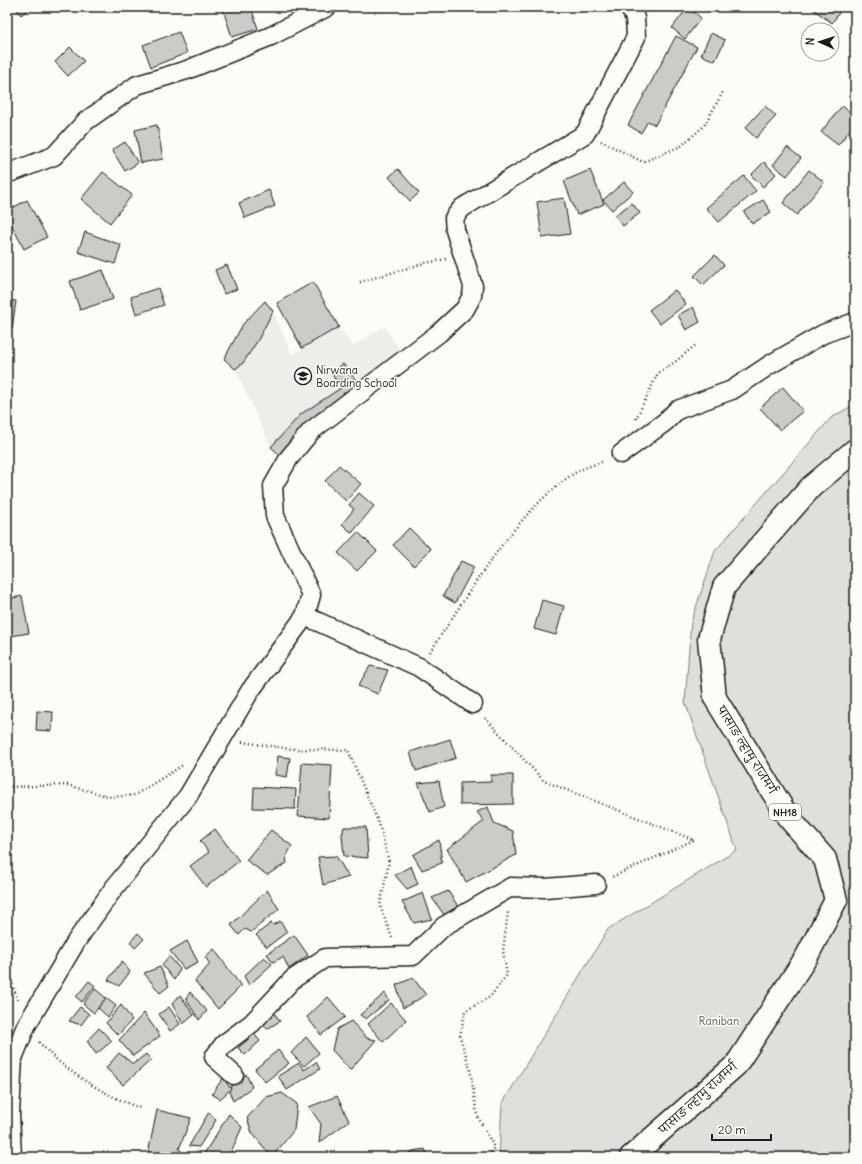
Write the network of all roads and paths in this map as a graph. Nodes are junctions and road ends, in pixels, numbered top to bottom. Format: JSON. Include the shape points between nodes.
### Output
{"nodes":[{"id":1,"x":328,"y":7,"type":"edge"},
{"id":2,"x":629,"y":7,"type":"edge"},
{"id":3,"x":724,"y":90,"type":"dead end"},
{"id":4,"x":585,"y":134,"type":"junction"},
{"id":5,"x":7,"y":171,"type":"edge"},
{"id":6,"x":462,"y":256,"type":"junction"},
{"id":7,"x":360,"y":282,"type":"dead end"},
{"id":8,"x":855,"y":322,"type":"edge"},
{"id":9,"x":697,"y":344,"type":"dead end"},
{"id":10,"x":855,"y":450,"type":"edge"},
{"id":11,"x":621,"y":454,"type":"junction"},
{"id":12,"x":305,"y":616,"type":"junction"},
{"id":13,"x":420,"y":667,"type":"junction"},
{"id":14,"x":473,"y":704,"type":"joint"},
{"id":15,"x":220,"y":739,"type":"junction"},
{"id":16,"x":184,"y":764,"type":"dead end"},
{"id":17,"x":7,"y":787,"type":"edge"},
{"id":18,"x":596,"y":884,"type":"joint"},
{"id":19,"x":511,"y":887,"type":"junction"},
{"id":20,"x":385,"y":957,"type":"junction"},
{"id":21,"x":7,"y":969,"type":"edge"},
{"id":22,"x":26,"y":1026,"type":"junction"},
{"id":23,"x":234,"y":1075,"type":"dead end"},
{"id":24,"x":140,"y":1108,"type":"dead end"},
{"id":25,"x":8,"y":1127,"type":"edge"},
{"id":26,"x":492,"y":1153,"type":"dead end"},
{"id":27,"x":12,"y":1157,"type":"edge"},
{"id":28,"x":631,"y":1157,"type":"edge"}],
"edges":[{"from":1,"to":5,"type":"street","via":[[272,36],[187,70],[137,85],[86,121],[54,156],[12,172]]},
{"from":2,"to":4,"type":"street","via":[[635,18],[636,37]]},
{"from":3,"to":4,"type":"path","via":[[704,126],[681,146],[644,162]]},
{"from":4,"to":6,"type":"street","via":[[462,208],[454,218],[454,230]]},
{"from":6,"to":7,"type":"path","via":[[425,263]]},
{"from":6,"to":12,"type":"street","via":[[473,286],[472,296],[465,309],[439,333],[311,431],[289,458],[273,486],[275,516],[311,595]]},
{"from":8,"to":11,"type":"street","via":[[823,334],[732,390],[677,410],[665,422]]},
{"from":9,"to":11,"type":"path","via":[[658,373]]},
{"from":10,"to":28,"type":"main road","name":"पासाङ ल्हामु राजमर्ग","number":"NH18","via":[[811,487],[724,586],[709,639],[715,698],[788,817],[825,859],[836,900],[807,956],[736,1065]]},
{"from":11,"to":13,"type":"path","via":[[574,473],[545,497],[494,557]]},
{"from":12,"to":13,"type":"street"},
{"from":12,"to":15,"type":"street","via":[[250,691]]},
{"from":13,"to":14,"type":"street"},
{"from":14,"to":18,"type":"path","via":[[544,780],[694,840]]},
{"from":15,"to":20,"type":"path","via":[[291,749],[348,750],[379,824],[389,862],[380,906],[393,940]]},
{"from":15,"to":22,"type":"street","via":[[188,796],[76,940]]},
{"from":16,"to":17,"type":"path","via":[[135,795],[111,797],[67,785]]},
{"from":18,"to":19,"type":"street","via":[[545,888]]},
{"from":19,"to":20,"type":"street","via":[[444,926],[413,956]]},
{"from":19,"to":26,"type":"path","via":[[503,951],[507,975],[490,998],[465,1011],[460,1037],[470,1068],[477,1115],[494,1147]]},
{"from":20,"to":23,"type":"street","via":[[325,958],[293,979],[252,1023],[224,1044],[214,1057]]},
{"from":21,"to":22,"type":"path"},
{"from":22,"to":24,"type":"path","via":[[43,1047],[86,1082],[118,1100]]},
{"from":22,"to":25,"type":"street","via":[[13,1058]]},
{"from":25,"to":27,"type":"street"}]}
